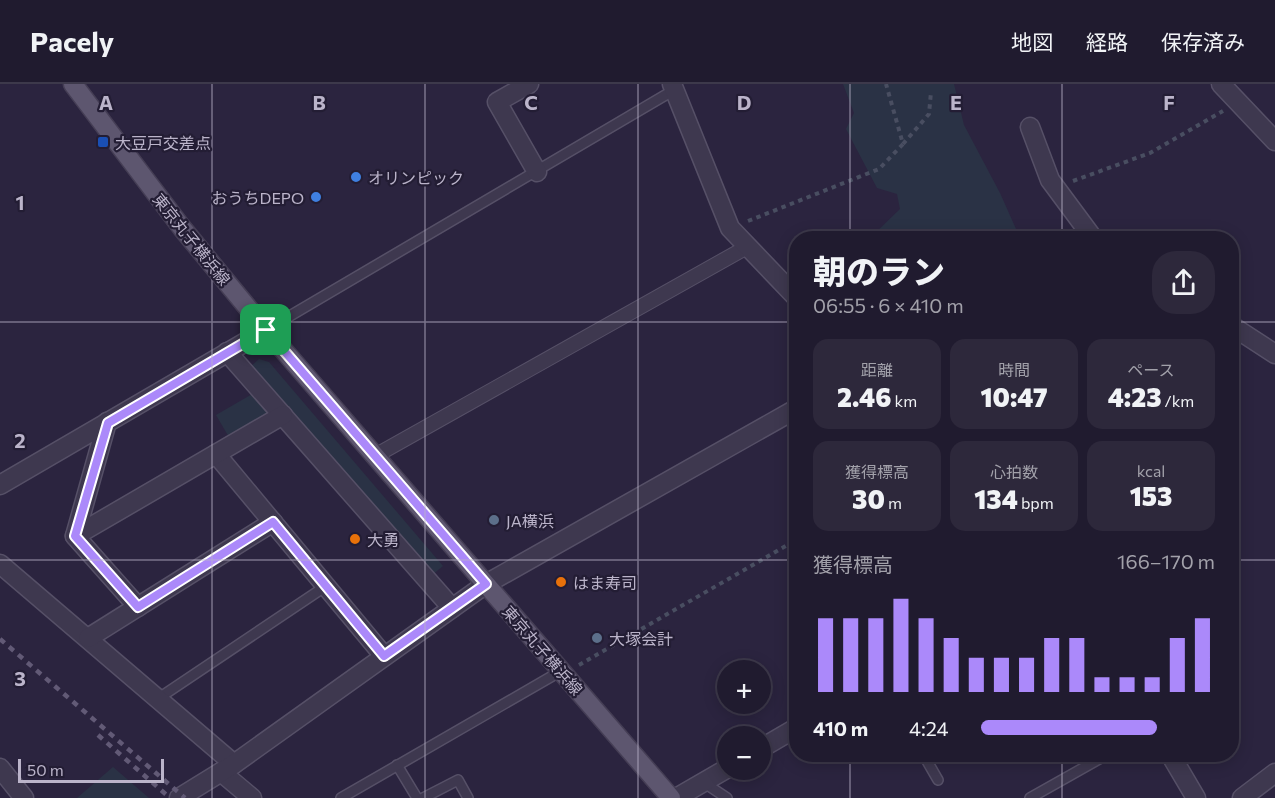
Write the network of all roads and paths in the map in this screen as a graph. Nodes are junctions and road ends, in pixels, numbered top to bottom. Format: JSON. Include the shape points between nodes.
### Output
{"nodes":[{"id":1,"x":73,"y":84,"type":"edge"},
{"id":2,"x":529,"y":84,"type":"edge"},
{"id":3,"x":886,"y":84,"type":"edge"},
{"id":4,"x":1221,"y":84,"type":"edge"},
{"id":5,"x":673,"y":87,"type":"edge"},
{"id":6,"x":931,"y":93,"type":"dead end"},
{"id":7,"x":1235,"y":99,"type":"junction"},
{"id":8,"x":1030,"y":127,"type":"dead end"},
{"id":9,"x":1275,"y":141,"type":"edge"},
{"id":10,"x":903,"y":144,"type":"junction"},
{"id":11,"x":537,"y":172,"type":"junction"},
{"id":12,"x":1056,"y":189,"type":"junction"},
{"id":13,"x":730,"y":228,"type":"junction"},
{"id":14,"x":1088,"y":231,"type":"edge"},
{"id":15,"x":747,"y":247,"type":"junction"},
{"id":16,"x":789,"y":290,"type":"edge"},
{"id":17,"x":266,"y":330,"type":"junction"},
{"id":18,"x":1239,"y":331,"type":"edge"},
{"id":19,"x":228,"y":352,"type":"junction"},
{"id":20,"x":1275,"y":354,"type":"edge"},
{"id":21,"x":789,"y":413,"type":"edge"},
{"id":22,"x":283,"y":415,"type":"junction"},
{"id":23,"x":108,"y":423,"type":"junction"},
{"id":24,"x":216,"y":453,"type":"junction"},
{"id":25,"x":373,"y":457,"type":"junction"},
{"id":26,"x":0,"y":485,"type":"edge"},
{"id":27,"x":273,"y":522,"type":"junction"},
{"id":28,"x":75,"y":536,"type":"junction"},
{"id":29,"x":789,"y":544,"type":"edge"},
{"id":30,"x":0,"y":564,"type":"edge"},
{"id":31,"x":486,"y":584,"type":"junction"},
{"id":32,"x":326,"y":586,"type":"junction"},
{"id":33,"x":138,"y":607,"type":"junction"},
{"id":34,"x":452,"y":608,"type":"junction"},
{"id":35,"x":88,"y":638,"type":"junction"},
{"id":36,"x":384,"y":656,"type":"junction"},
{"id":37,"x":562,"y":672,"type":"junction"},
{"id":38,"x":159,"y":698,"type":"junction"},
{"id":39,"x":789,"y":732,"type":"edge"},
{"id":40,"x":771,"y":743,"type":"edge"},
{"id":41,"x":928,"y":762,"type":"edge"},
{"id":42,"x":1094,"y":762,"type":"edge"},
{"id":43,"x":1175,"y":762,"type":"edge"},
{"id":44,"x":397,"y":765,"type":"junction"},
{"id":45,"x":0,"y":768,"type":"edge"},
{"id":46,"x":227,"y":768,"type":"junction"},
{"id":47,"x":1275,"y":773,"type":"edge"},
{"id":48,"x":717,"y":774,"type":"edge"},
{"id":49,"x":938,"y":780,"type":"dead end"},
{"id":50,"x":703,"y":782,"type":"junction"},
{"id":51,"x":24,"y":798,"type":"edge"},
{"id":52,"x":179,"y":798,"type":"edge"},
{"id":53,"x":252,"y":798,"type":"edge"},
{"id":54,"x":341,"y":798,"type":"edge"},
{"id":55,"x":417,"y":798,"type":"edge"},
{"id":56,"x":423,"y":798,"type":"edge"},
{"id":57,"x":468,"y":798,"type":"edge"},
{"id":58,"x":673,"y":798,"type":"edge"},
{"id":59,"x":727,"y":798,"type":"edge"},
{"id":60,"x":1030,"y":798,"type":"edge"},
{"id":61,"x":1196,"y":798,"type":"edge"},
{"id":62,"x":1242,"y":798,"type":"edge"}],
"edges":[{"from":1,"to":17,"type":"main road","name":"東京丸子横浜線","via":[[182,228]]},
{"from":2,"to":11,"type":"street","via":[[497,102]]},
{"from":3,"to":10,"type":"path"},
{"from":4,"to":7,"type":"street"},
{"from":5,"to":11,"type":"lane"},
{"from":5,"to":13,"type":"street"},
{"from":6,"to":10,"type":"path","via":[[928,114]]},
{"from":7,"to":9,"type":"street"},
{"from":7,"to":12,"type":"path","via":[[1219,116],[1150,153]]},
{"from":8,"to":12,"type":"street"},
{"from":10,"to":13,"type":"path","via":[[879,169]]},
{"from":11,"to":17,"type":"lane"},
{"from":12,"to":14,"type":"street"},
{"from":13,"to":15,"type":"street"},
{"from":15,"to":16,"type":"street"},
{"from":15,"to":25,"type":"street"},
{"from":17,"to":19,"type":"street"},
{"from":17,"to":25,"type":"main road","name":"東京丸子横浜線"},
{"from":18,"to":20,"type":"street"},
{"from":19,"to":22,"type":"street"},
{"from":19,"to":23,"type":"street"},
{"from":21,"to":31,"type":"street"},
{"from":22,"to":24,"type":"street"},
{"from":22,"to":34,"type":"street"},
{"from":23,"to":26,"type":"street"},
{"from":23,"to":28,"type":"street"},
{"from":24,"to":27,"type":"street"},
{"from":24,"to":28,"type":"street"},
{"from":25,"to":31,"type":"main road","name":"東京丸子横浜線"},
{"from":27,"to":32,"type":"street"},
{"from":27,"to":33,"type":"street"},
{"from":28,"to":33,"type":"street"},
{"from":29,"to":37,"type":"path"},
{"from":30,"to":35,"type":"street"},
{"from":31,"to":34,"type":"street"},
{"from":31,"to":37,"type":"main road","name":"東京丸子横浜線"},
{"from":32,"to":36,"type":"street"},
{"from":32,"to":38,"type":"lane"},
{"from":33,"to":35,"type":"street"},
{"from":34,"to":36,"type":"street"},
{"from":35,"to":38,"type":"street"},
{"from":36,"to":46,"type":"street"},
{"from":37,"to":44,"type":"lane"},
{"from":37,"to":58,"type":"main road","name":"東京丸子横浜線"},
{"from":38,"to":46,"type":"street"},
{"from":39,"to":40,"type":"street"},
{"from":41,"to":49,"type":"lane"},
{"from":42,"to":60,"type":"lane"},
{"from":43,"to":61,"type":"street"},
{"from":44,"to":54,"type":"lane"},
{"from":44,"to":55,"type":"lane"},
{"from":45,"to":51,"type":"street"},
{"from":46,"to":52,"type":"street"},
{"from":46,"to":53,"type":"street"},
{"from":47,"to":62,"type":"street"},
{"from":48,"to":50,"type":"street"},
{"from":50,"to":58,"type":"street"},
{"from":50,"to":59,"type":"lane"},
{"from":56,"to":57,"type":"lane","via":[[459,780]]}]}
